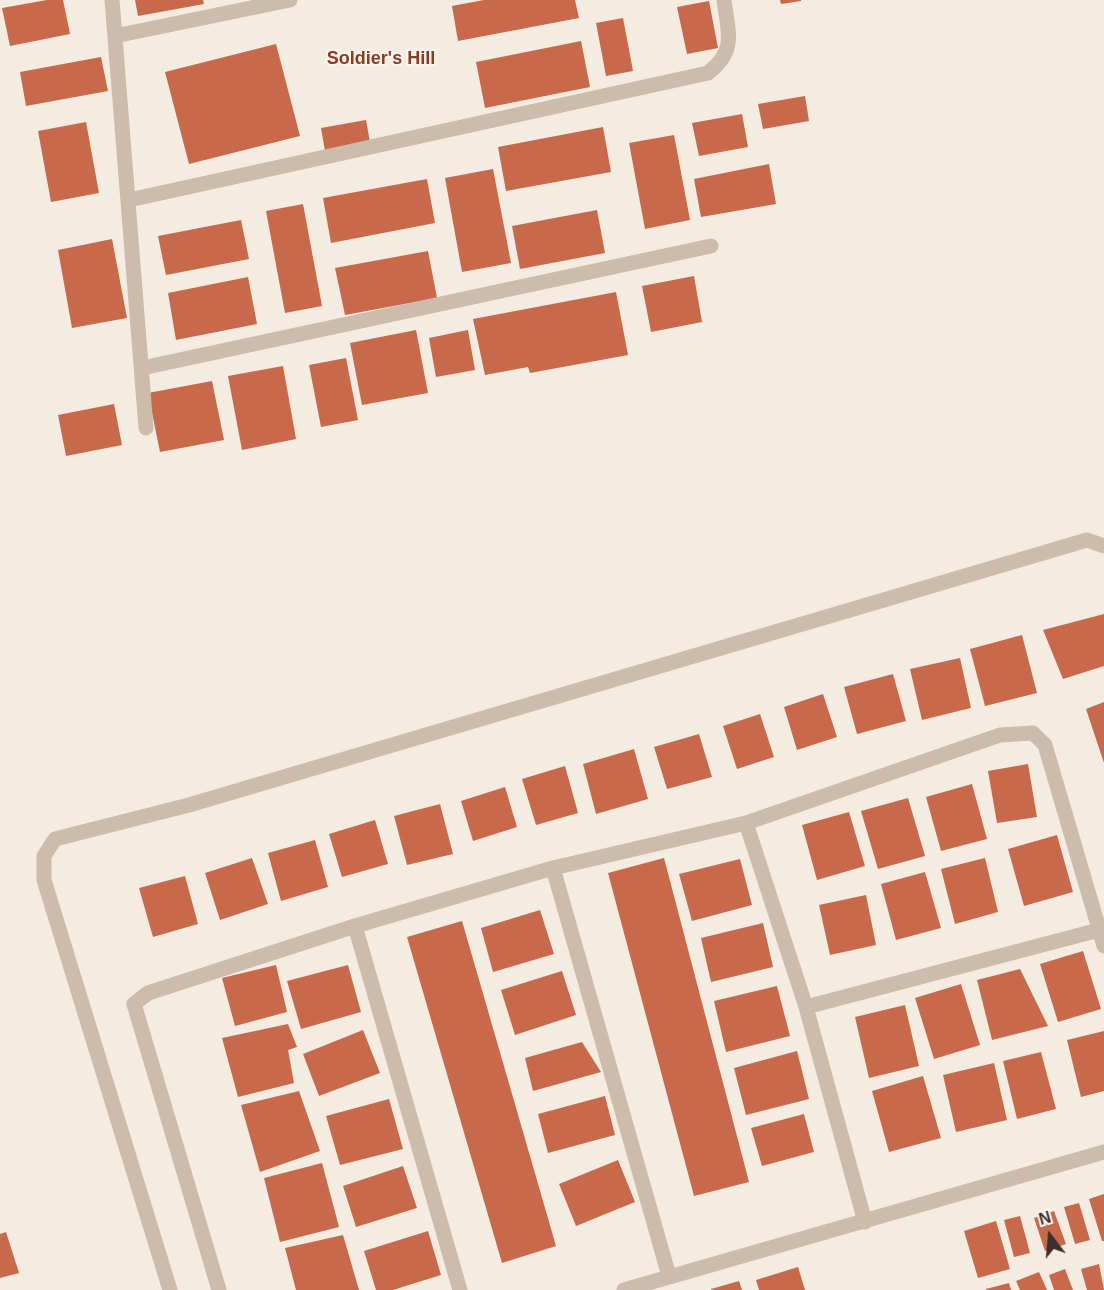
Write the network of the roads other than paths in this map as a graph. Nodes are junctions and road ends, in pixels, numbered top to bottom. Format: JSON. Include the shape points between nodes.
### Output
{"nodes":[{"id":1,"x":112,"y":0,"type":"edge"},
{"id":2,"x":290,"y":0,"type":"edge"},
{"id":3,"x":724,"y":0,"type":"edge"},
{"id":4,"x":115,"y":36,"type":"junction"},
{"id":5,"x":129,"y":200,"type":"junction"},
{"id":6,"x":711,"y":246,"type":"dead end"},
{"id":7,"x":142,"y":368,"type":"junction"},
{"id":8,"x":146,"y":428,"type":"dead end"},
{"id":9,"x":1104,"y":546,"type":"edge"},
{"id":10,"x":746,"y":823,"type":"junction"},
{"id":11,"x":553,"y":868,"type":"junction"},
{"id":12,"x":355,"y":926,"type":"junction"},
{"id":13,"x":1098,"y":930,"type":"junction"},
{"id":14,"x":1104,"y":946,"type":"edge"},
{"id":15,"x":806,"y":1007,"type":"junction"},
{"id":16,"x":1104,"y":1152,"type":"edge"},
{"id":17,"x":865,"y":1222,"type":"junction"},
{"id":18,"x":669,"y":1276,"type":"junction"},
{"id":19,"x":170,"y":1290,"type":"edge"},
{"id":20,"x":219,"y":1290,"type":"edge"},
{"id":21,"x":460,"y":1290,"type":"edge"},
{"id":22,"x":624,"y":1290,"type":"edge"}],
"edges":[{"from":1,"to":4,"type":"street"},
{"from":2,"to":4,"type":"street"},
{"from":3,"to":5,"type":"street","via":[[729,47],[722,62],[708,73]]},
{"from":4,"to":5,"type":"street"},
{"from":5,"to":7,"type":"street"},
{"from":6,"to":7,"type":"street"},
{"from":7,"to":8,"type":"street"},
{"from":9,"to":19,"type":"street","via":[[1087,540],[189,805],[54,839],[44,856],[44,880]]},
{"from":10,"to":11,"type":"street"},
{"from":10,"to":13,"type":"street","via":[[1000,735],[1033,733],[1045,745],[1051,761]]},
{"from":10,"to":15,"type":"street"},
{"from":11,"to":12,"type":"street"},
{"from":11,"to":18,"type":"street"},
{"from":12,"to":20,"type":"street","via":[[148,993],[134,1004]]},
{"from":12,"to":21,"type":"street"},
{"from":13,"to":14,"type":"street"},
{"from":13,"to":15,"type":"street"},
{"from":15,"to":17,"type":"street"},
{"from":16,"to":17,"type":"street"},
{"from":17,"to":18,"type":"street"},
{"from":18,"to":22,"type":"street"}]}
